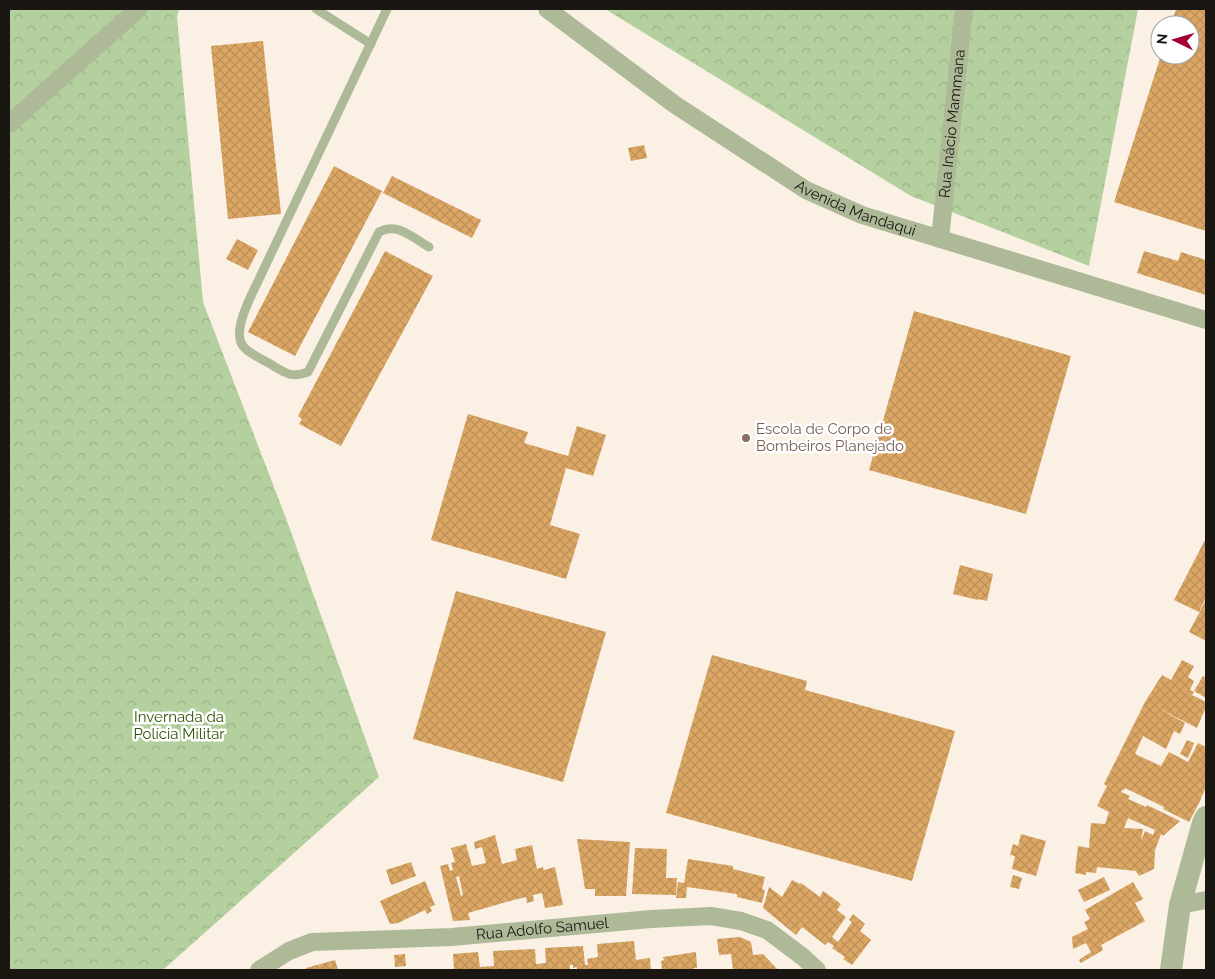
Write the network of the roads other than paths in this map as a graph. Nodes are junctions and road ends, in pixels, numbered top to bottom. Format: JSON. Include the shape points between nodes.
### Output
{"nodes":[{"id":1,"x":138,"y":9,"type":"edge"},
{"id":2,"x":316,"y":9,"type":"edge"},
{"id":3,"x":387,"y":9,"type":"edge"},
{"id":4,"x":547,"y":9,"type":"edge"},
{"id":5,"x":964,"y":9,"type":"edge"},
{"id":6,"x":371,"y":44,"type":"junction"},
{"id":7,"x":9,"y":124,"type":"edge"},
{"id":8,"x":940,"y":239,"type":"junction"},
{"id":9,"x":428,"y":247,"type":"dead end"},
{"id":10,"x":1206,"y":320,"type":"edge"},
{"id":11,"x":1206,"y":816,"type":"edge"},
{"id":12,"x":1206,"y":900,"type":"edge"},
{"id":13,"x":1180,"y":905,"type":"junction"},
{"id":14,"x":259,"y":970,"type":"edge"},
{"id":15,"x":817,"y":970,"type":"edge"},
{"id":16,"x":1171,"y":970,"type":"edge"}],
"edges":[{"from":1,"to":7,"type":"street"},
{"from":2,"to":6,"type":"lane"},
{"from":3,"to":6,"type":"lane"},
{"from":4,"to":8,"type":"street","name":"Avenida Mandaqui","via":[[674,104],[806,190],[862,215]]},
{"from":5,"to":8,"type":"street","name":"Rua Inácio Mammana"},
{"from":6,"to":9,"type":"lane","via":[[260,277],[241,322],[239,338],[244,347],[287,374],[297,376],[308,372],[379,232],[396,228]]},
{"from":8,"to":10,"type":"street","name":"Avenida Mandaqui"},
{"from":11,"to":13,"type":"street"},
{"from":12,"to":13,"type":"street"},
{"from":13,"to":16,"type":"street"},
{"from":14,"to":15,"type":"street","name":"Rua Adolfo Samuel","via":[[289,950],[312,942],[452,937],[711,916],[767,930]]}]}
